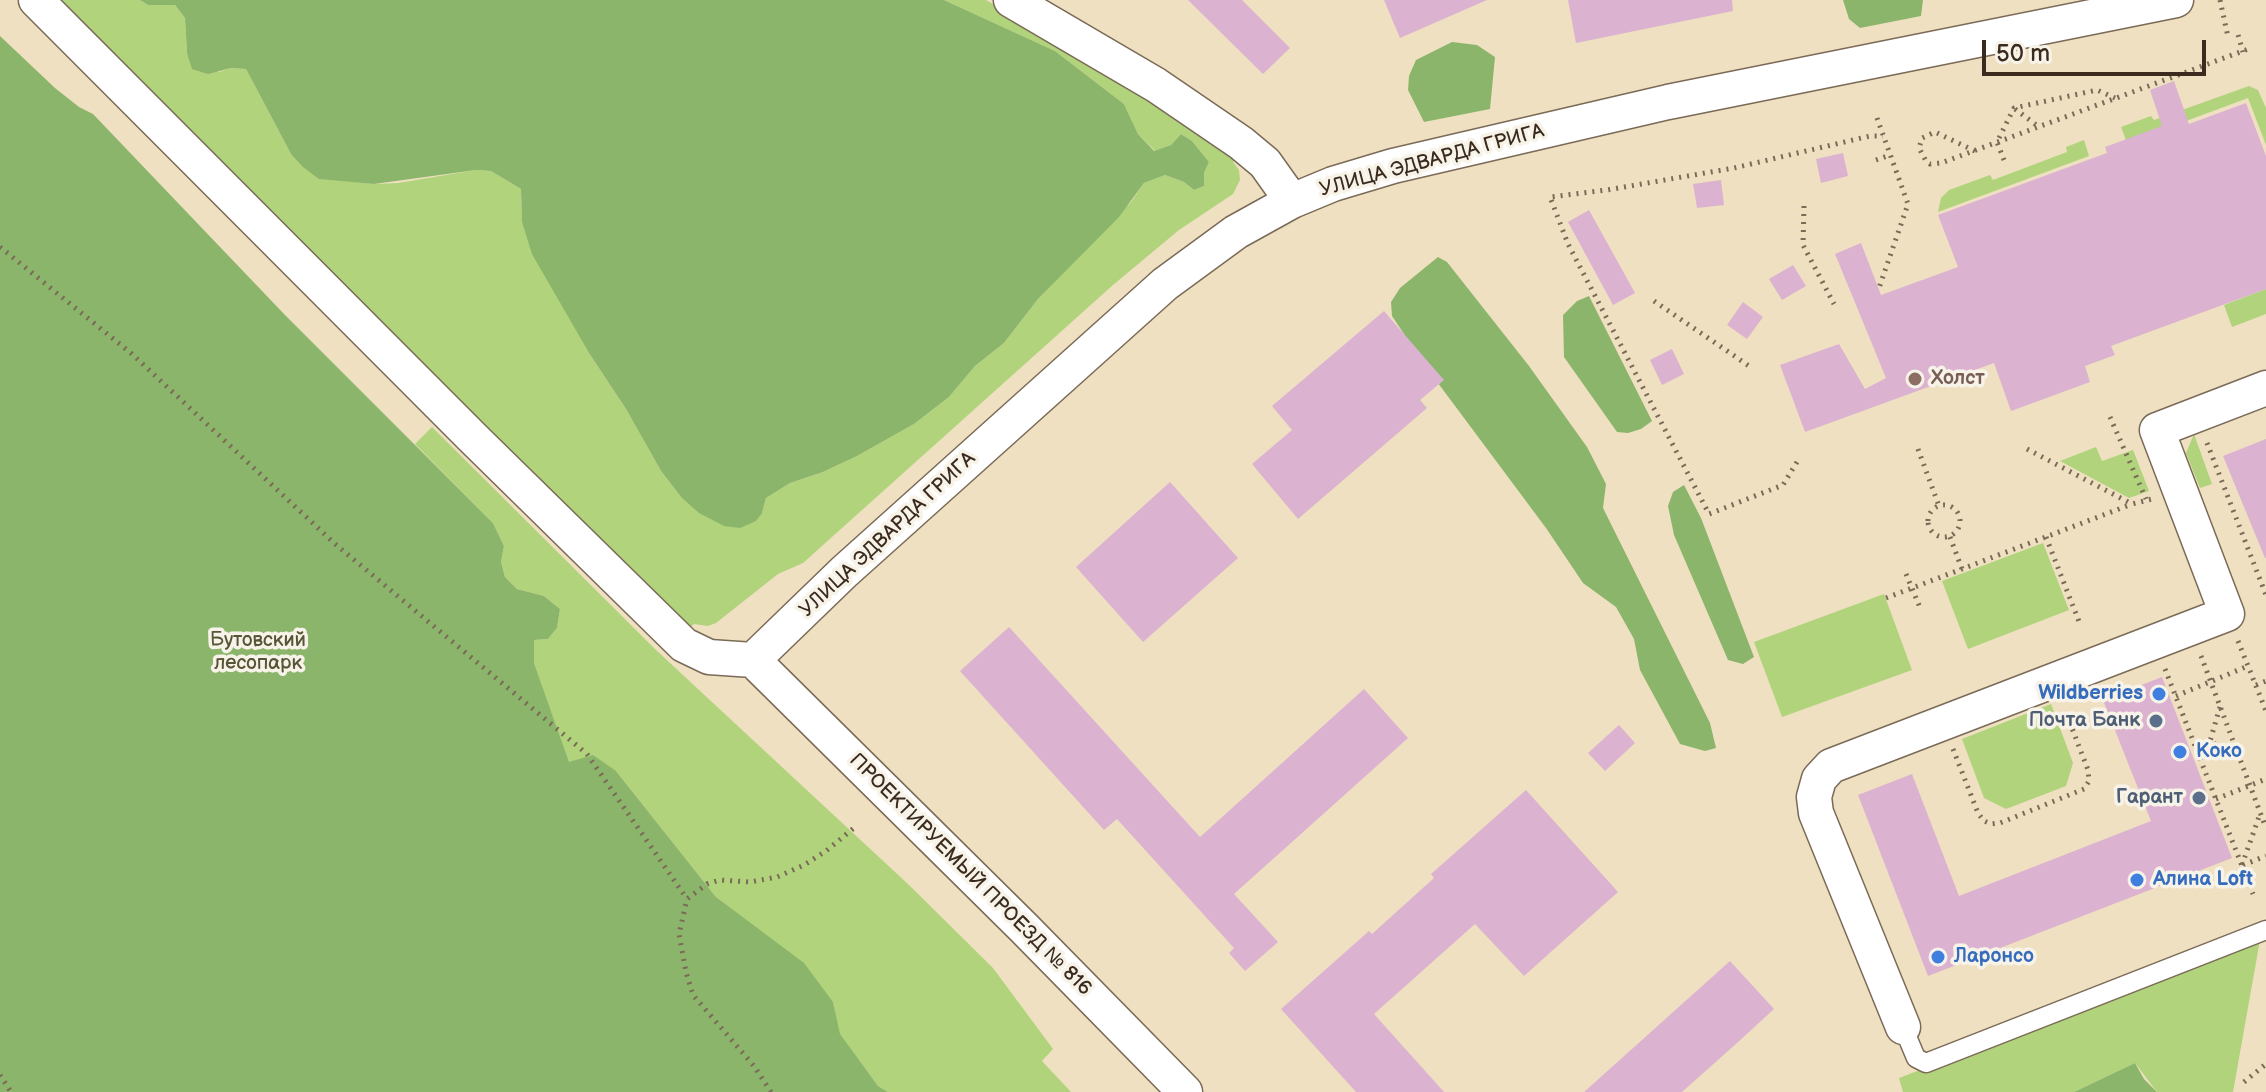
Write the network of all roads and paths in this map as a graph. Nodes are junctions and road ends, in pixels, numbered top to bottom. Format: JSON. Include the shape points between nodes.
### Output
{"nodes":[{"id":1,"x":36,"y":0,"type":"edge"},
{"id":2,"x":1011,"y":0,"type":"edge"},
{"id":3,"x":2176,"y":0,"type":"edge"},
{"id":4,"x":2220,"y":0,"type":"edge"},
{"id":5,"x":2238,"y":35,"type":"dead end"},
{"id":6,"x":2228,"y":37,"type":"dead end"},
{"id":7,"x":2251,"y":48,"type":"dead end"},
{"id":8,"x":2243,"y":52,"type":"junction"},
{"id":9,"x":2116,"y":99,"type":"junction"},
{"id":10,"x":2014,"y":108,"type":"junction"},
{"id":11,"x":1877,"y":118,"type":"dead end"},
{"id":12,"x":2039,"y":127,"type":"junction"},
{"id":13,"x":1883,"y":136,"type":"junction"},
{"id":14,"x":1997,"y":142,"type":"junction"},
{"id":15,"x":1975,"y":151,"type":"junction"},
{"id":16,"x":1890,"y":155,"type":"junction"},
{"id":17,"x":1876,"y":160,"type":"dead end"},
{"id":18,"x":2004,"y":160,"type":"dead end"},
{"id":19,"x":1292,"y":201,"type":"junction"},
{"id":20,"x":1804,"y":206,"type":"dead end"},
{"id":21,"x":0,"y":247,"type":"edge"},
{"id":22,"x":1879,"y":288,"type":"dead end"},
{"id":23,"x":1654,"y":301,"type":"dead end"},
{"id":24,"x":1834,"y":304,"type":"dead end"},
{"id":25,"x":1752,"y":368,"type":"dead end"},
{"id":26,"x":2266,"y":388,"type":"edge"},
{"id":27,"x":2196,"y":415,"type":"junction"},
{"id":28,"x":2110,"y":417,"type":"dead end"},
{"id":29,"x":1918,"y":449,"type":"dead end"},
{"id":30,"x":2027,"y":449,"type":"dead end"},
{"id":31,"x":1797,"y":462,"type":"dead end"},
{"id":32,"x":2132,"y":504,"type":"junction"},
{"id":33,"x":1939,"y":506,"type":"junction"},
{"id":34,"x":1950,"y":537,"type":"junction"},
{"id":35,"x":2046,"y":537,"type":"junction"},
{"id":36,"x":1962,"y":569,"type":"junction"},
{"id":37,"x":1906,"y":574,"type":"dead end"},
{"id":38,"x":1912,"y":589,"type":"junction"},
{"id":39,"x":2266,"y":595,"type":"edge"},
{"id":40,"x":1886,"y":598,"type":"dead end"},
{"id":41,"x":1921,"y":610,"type":"dead end"},
{"id":42,"x":2227,"y":614,"type":"junction"},
{"id":43,"x":2080,"y":624,"type":"dead end"},
{"id":44,"x":2191,"y":629,"type":"junction"},
{"id":45,"x":2155,"y":642,"type":"junction"},
{"id":46,"x":753,"y":660,"type":"junction"},
{"id":47,"x":2248,"y":666,"type":"junction"},
{"id":48,"x":2266,"y":681,"type":"edge"},
{"id":49,"x":2211,"y":682,"type":"junction"},
{"id":50,"x":2256,"y":685,"type":"junction"},
{"id":51,"x":2176,"y":696,"type":"junction"},
{"id":52,"x":2220,"y":706,"type":"junction"},
{"id":53,"x":2266,"y":711,"type":"edge"},
{"id":54,"x":2066,"y":714,"type":"dead end"},
{"id":55,"x":2210,"y":741,"type":"junction"},
{"id":56,"x":2196,"y":747,"type":"junction"},
{"id":57,"x":1956,"y":757,"type":"dead end"},
{"id":58,"x":2240,"y":760,"type":"junction"},
{"id":59,"x":2266,"y":779,"type":"edge"},
{"id":60,"x":2250,"y":785,"type":"junction"},
{"id":61,"x":2216,"y":799,"type":"junction"},
{"id":62,"x":2260,"y":812,"type":"junction"},
{"id":63,"x":855,"y":827,"type":"dead end"},
{"id":64,"x":2266,"y":828,"type":"edge"},
{"id":65,"x":2266,"y":856,"type":"edge"},
{"id":66,"x":2242,"y":866,"type":"junction"},
{"id":67,"x":2253,"y":894,"type":"dead end"},
{"id":68,"x":687,"y":899,"type":"junction"},
{"id":69,"x":2266,"y":930,"type":"edge"},
{"id":70,"x":1903,"y":1027,"type":"joint"},
{"id":71,"x":2266,"y":1064,"type":"edge"},
{"id":72,"x":0,"y":1075,"type":"edge"},
{"id":73,"x":2244,"y":1082,"type":"dead end"},
{"id":74,"x":11,"y":1092,"type":"edge"},
{"id":75,"x":771,"y":1092,"type":"edge"},
{"id":76,"x":1185,"y":1092,"type":"edge"}],
"edges":[{"from":1,"to":46,"type":"street","via":[[684,645],[709,657]]},
{"from":2,"to":19,"type":"street","via":[[1146,79],[1241,143],[1265,163]]},
{"from":3,"to":19,"type":"street","name":"УЛИЦА ЭДВАРДА ГРИГА","via":[[1668,102],[1393,166]]},
{"from":4,"to":6,"type":"path"},
{"from":5,"to":8,"type":"path"},
{"from":7,"to":8,"type":"path"},
{"from":8,"to":9,"type":"path"},
{"from":9,"to":10,"type":"path","via":[[2097,90]]},
{"from":9,"to":12,"type":"path"},
{"from":10,"to":12,"type":"path"},
{"from":10,"to":14,"type":"path"},
{"from":11,"to":13,"type":"path"},
{"from":12,"to":14,"type":"path"},
{"from":13,"to":16,"type":"path"},
{"from":13,"to":31,"type":"path","via":[[1734,168],[1550,197],[1568,244],[1709,514],[1783,485]]},
{"from":14,"to":15,"type":"path"},
{"from":14,"to":18,"type":"path"},
{"from":15,"to":15,"type":"path","via":[[1930,164],[1919,148],[1922,138],[1935,132]]},
{"from":16,"to":17,"type":"path"},
{"from":16,"to":22,"type":"path","via":[[1908,204]]},
{"from":19,"to":46,"type":"street","name":"УЛИЦА ЭДВАРДА ГРИГА","via":[[1222,241],[1147,300]]},
{"from":20,"to":24,"type":"path","via":[[1803,245]]},
{"from":21,"to":68,"type":"path","via":[[132,354],[334,543],[587,754]]},
{"from":23,"to":25,"type":"path"},
{"from":26,"to":27,"type":"street"},
{"from":27,"to":39,"type":"path"},
{"from":27,"to":42,"type":"street","via":[[2157,430]]},
{"from":28,"to":32,"type":"path","via":[[2146,499]]},
{"from":29,"to":33,"type":"path"},
{"from":30,"to":32,"type":"path"},
{"from":32,"to":35,"type":"path"},
{"from":33,"to":34,"type":"path","via":[[1951,506],[1960,518]]},
{"from":33,"to":34,"type":"path","via":[[1928,516],[1929,528],[1936,536]]},
{"from":34,"to":36,"type":"path"},
{"from":35,"to":36,"type":"path"},
{"from":35,"to":43,"type":"path"},
{"from":36,"to":38,"type":"path"},
{"from":37,"to":38,"type":"path"},
{"from":38,"to":40,"type":"path"},
{"from":38,"to":41,"type":"path"},
{"from":42,"to":44,"type":"street"},
{"from":42,"to":47,"type":"path"},
{"from":44,"to":45,"type":"street"},
{"from":44,"to":49,"type":"path"},
{"from":45,"to":51,"type":"path"},
{"from":45,"to":70,"type":"street","via":[[1831,766],[1819,779],[1816,813]]},
{"from":46,"to":76,"type":"street","name":"ПРОЕКТИРУЕМЫЙ ПРОЕЗД № 816"},
{"from":47,"to":49,"type":"path"},
{"from":47,"to":50,"type":"path"},
{"from":48,"to":50,"type":"path"},
{"from":49,"to":51,"type":"path"},
{"from":49,"to":52,"type":"path"},
{"from":50,"to":53,"type":"path"},
{"from":51,"to":56,"type":"path"},
{"from":52,"to":55,"type":"path"},
{"from":52,"to":58,"type":"path"},
{"from":54,"to":57,"type":"path","via":[[2089,781],[2065,798],[1991,824],[1978,813]]},
{"from":55,"to":56,"type":"path"},
{"from":55,"to":58,"type":"path"},
{"from":56,"to":61,"type":"path"},
{"from":58,"to":60,"type":"path"},
{"from":59,"to":60,"type":"path"},
{"from":60,"to":61,"type":"path"},
{"from":60,"to":62,"type":"path"},
{"from":61,"to":66,"type":"path"},
{"from":62,"to":64,"type":"path"},
{"from":62,"to":66,"type":"path"},
{"from":63,"to":68,"type":"path","via":[[826,851],[777,877],[720,880]]},
{"from":65,"to":66,"type":"path"},
{"from":66,"to":67,"type":"path"},
{"from":68,"to":75,"type":"path","via":[[679,934],[693,995]]},
{"from":69,"to":70,"type":"lane","via":[[1926,1063],[1916,1058]]},
{"from":71,"to":73,"type":"path"},
{"from":72,"to":74,"type":"path"}]}
